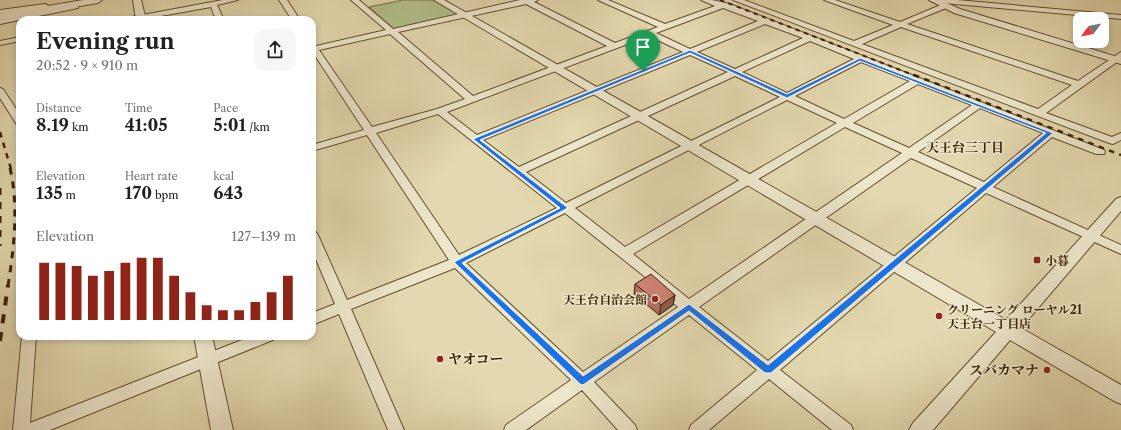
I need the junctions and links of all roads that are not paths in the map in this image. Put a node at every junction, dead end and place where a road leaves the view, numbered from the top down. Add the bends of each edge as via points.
1 (95, 0) edge
2 (136, 0) edge
3 (234, 0) edge
4 (283, 0) edge
5 (355, 0) edge
6 (438, 0) edge
7 (602, 0) edge
8 (706, 0) edge
9 (737, 0) edge
10 (828, 0) edge
11 (933, 0) edge
12 (528, 1) edge
13 (213, 4) junction
14 (722, 6) junction
15 (943, 6) junction
16 (0, 12) edge
17 (465, 15) junction
18 (32, 16) edge
19 (140, 16) edge
20 (155, 16) edge
21 (218, 16) edge
22 (293, 16) edge
23 (0, 17) edge
24 (1121, 17) edge
25 (16, 19) edge
26 (765, 21) junction
27 (0, 22) edge
28 (900, 24) junction
29 (665, 28) junction
30 (392, 31) junction
31 (649, 33) junction
32 (808, 39) junction
33 (16, 40) edge
34 (0, 43) edge
35 (855, 44) junction
36 (316, 46) edge
37 (614, 46) junction
38 (316, 51) edge
39 (690, 52) junction
40 (1119, 58) edge
41 (860, 59) junction
42 (556, 68) junction
43 (735, 72) junction
44 (916, 81) junction
45 (1080, 85) junction
46 (0, 91) edge
47 (595, 91) junction
48 (787, 96) junction
49 (471, 99) junction
50 (979, 105) junction
51 (440, 111) junction
52 (16, 114) edge
53 (1039, 114) junction
54 (639, 116) junction
55 (845, 123) junction
56 (370, 131) junction
57 (1050, 133) junction
58 (1121, 136) edge
59 (476, 139) junction
60 (691, 146) junction
61 (316, 147) edge
62 (1100, 152) dead end
63 (910, 153) junction
64 (517, 172) junction
65 (750, 180) junction
66 (986, 188) junction
67 (1121, 202) edge
68 (565, 208) junction
69 (817, 218) junction
70 (1092, 236) junction
71 (316, 244) edge
72 (1121, 250) edge
73 (625, 253) junction
74 (457, 262) junction
75 (895, 263) junction
76 (343, 307) junction
77 (689, 307) junction
78 (316, 317) edge
79 (1008, 329) junction
80 (29, 340) edge
81 (204, 340) edge
82 (258, 340) edge
83 (208, 360) junction
84 (768, 370) junction
85 (583, 381) junction
86 (1121, 395) edge
87 (21, 430) edge
88 (31, 430) edge
89 (222, 430) edge
90 (396, 430) edge
91 (512, 430) edge
92 (629, 430) edge
93 (696, 430) edge
94 (845, 430) edge
95 (920, 430) edge

1 - 16 street
1 - 18 street
1 - 23 street
2 - 19 street
3 - 13 street
4 - 22 street
5 - 30 street
6 - 17 street
7 - 29 street
8 - 14 street
9 - 35 street
10 - 28 street
11 - 15 street
11 - 24 street
12 - 17 street
12 - 37 street
13 - 20 street
13 - 21 street
14 - 26 street
14 - 29 street
15 - 28 street
15 - 40 street
17 - 30 street
17 - 42 street
25 - 27 street
26 - 32 street
26 - 39 street
28 - 35 street
28 - 45 street
29 - 31 street
30 - 36 street
30 - 49 street
31 - 37 street
31 - 39 street
32 - 41 street
32 - 43 street
33 - 34 street
35 - 53 street
37 - 42 street
38 - 56 street
39 - 43 street
39 - 47 street
40 - 45 street
41 - 44 street
41 - 48 street
42 - 47 street
42 - 49 street
43 - 48 street
43 - 54 street
44 - 50 street
44 - 55 street
45 - 53 street
46 - 52 street
47 - 54 street
47 - 59 street
48 - 55 street
48 - 60 street
49 - 51 street
50 - 57 street
50 - 63 street
51 - 56 street
51 - 59 street
53 - 58 street via 1113,141
54 - 60 street
54 - 64 street
55 - 63 street
55 - 65 street
56 - 61 street
56 - 74 street
57 - 62 street
57 - 66 street
59 - 64 street
60 - 65 street
60 - 68 street
63 - 66 street
63 - 69 street
64 - 68 street
65 - 69 street
65 - 73 street
66 - 70 street
66 - 75 street
67 - 70 street
68 - 73 street
68 - 74 street
69 - 75 street
69 - 77 street
70 - 72 street
70 - 79 street
71 - 76 street
73 - 77 street
74 - 76 street
74 - 85 street
75 - 79 street
75 - 84 street
76 - 78 street
76 - 90 street
77 - 84 street
77 - 85 street
79 - 86 street
79 - 95 street
80 - 87 street
81 - 83 street
82 - 83 street
83 - 88 street
83 - 89 street
84 - 93 street
84 - 94 street
85 - 91 street
85 - 92 street

